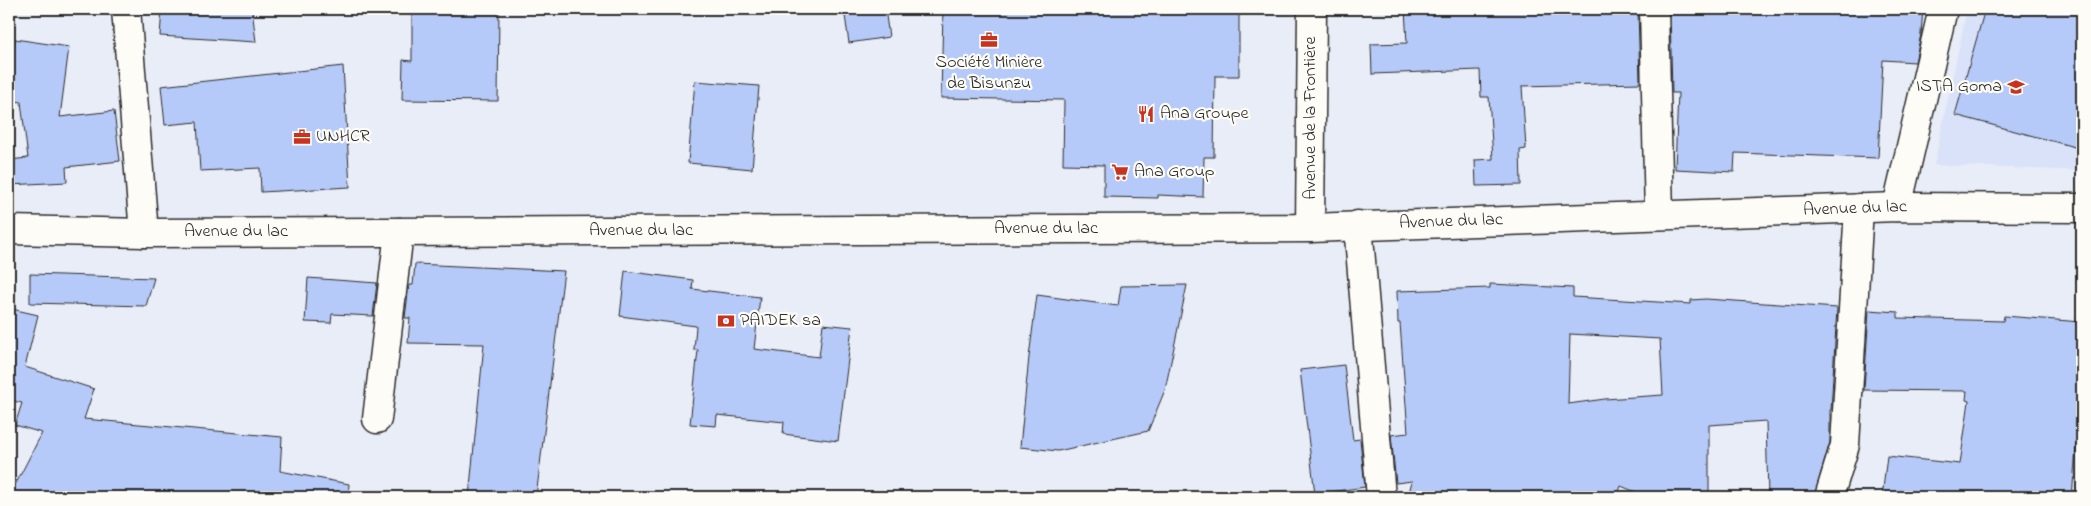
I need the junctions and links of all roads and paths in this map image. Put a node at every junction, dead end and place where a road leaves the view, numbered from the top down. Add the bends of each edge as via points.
1 (126, 9) edge
2 (1312, 9) edge
3 (1654, 9) edge
4 (1943, 9) edge
5 (1897, 207) junction
6 (1859, 208) junction
7 (2082, 208) edge
8 (1659, 215) junction
9 (1358, 226) junction
10 (1310, 228) junction
11 (9, 230) edge
12 (399, 232) junction
13 (144, 233) junction
14 (377, 419) dead end
15 (1381, 497) edge
16 (1829, 497) edge

1 - 13 main road
2 - 10 main road, Avenue de la Frontière
3 - 8 main road
4 - 5 main road
5 - 6 main road, Avenue du lac
5 - 7 main road, Avenue du lac
6 - 8 main road, Avenue du lac
6 - 16 main road via 1845,445
8 - 9 main road, Avenue du lac
9 - 10 main road, Avenue du lac
9 - 15 main road
10 - 12 main road, Avenue du lac
11 - 13 main road, Avenue du lac
12 - 13 main road, Avenue du lac
12 - 14 main road

